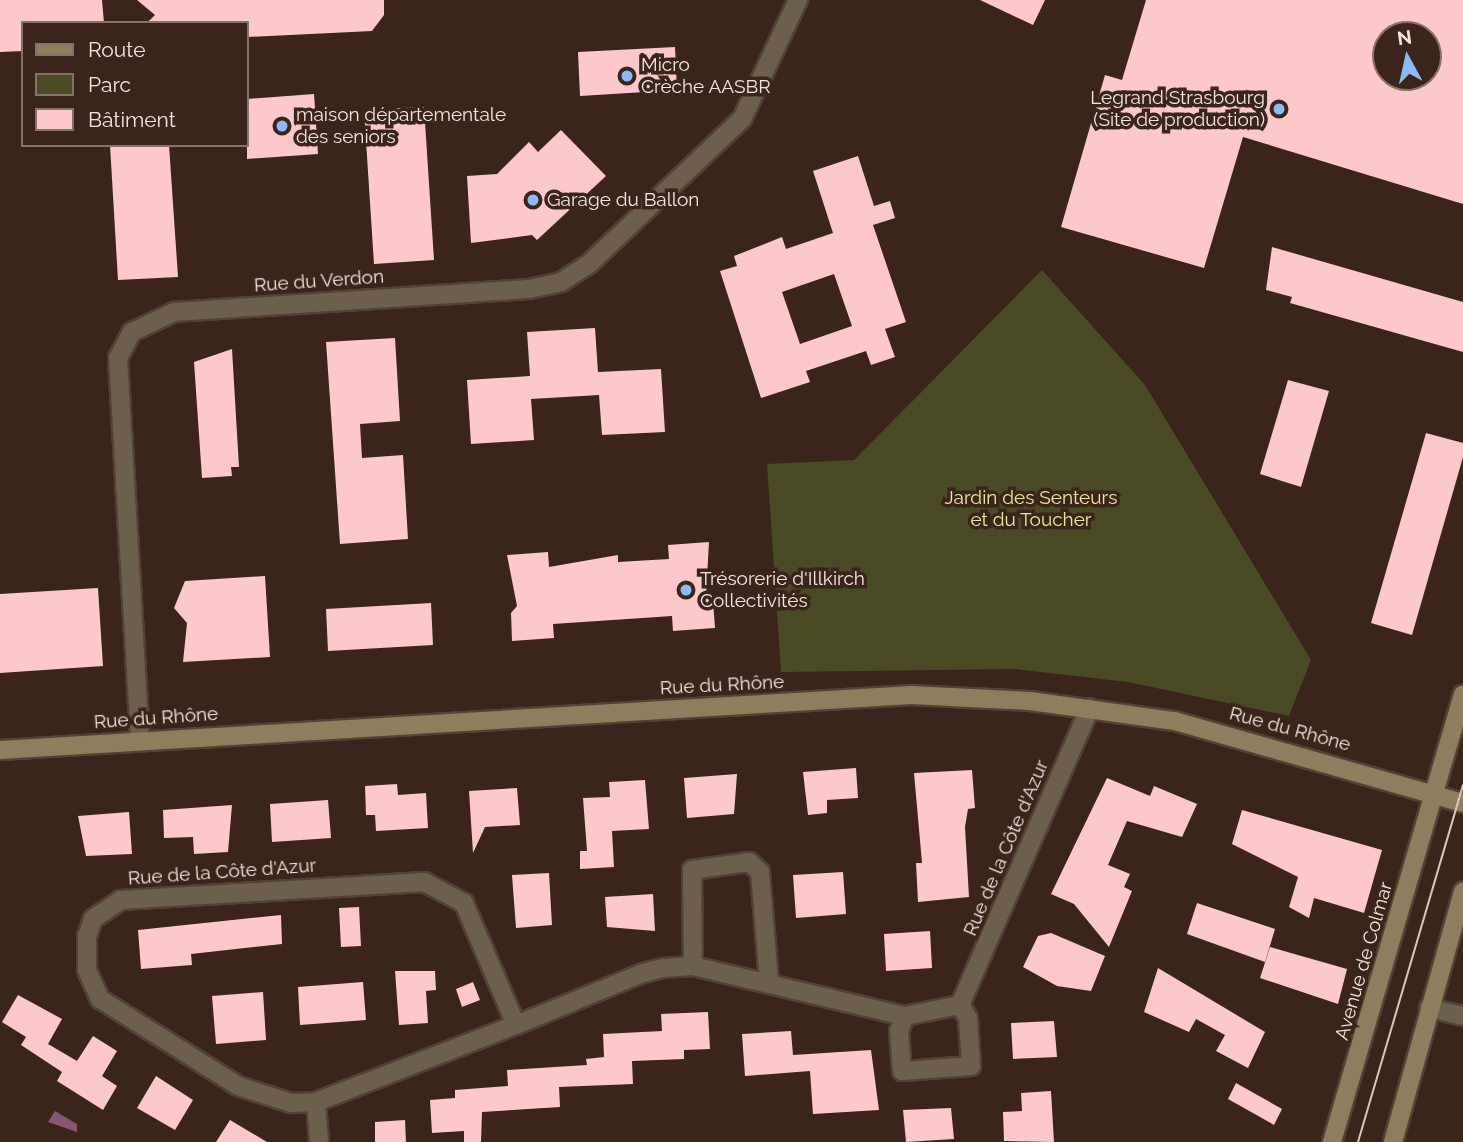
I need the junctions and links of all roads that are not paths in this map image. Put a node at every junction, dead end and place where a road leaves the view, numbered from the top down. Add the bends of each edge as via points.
1 (796, 5) edge
2 (1463, 695) edge
3 (1090, 708) junction
4 (140, 740) junction
5 (0, 750) edge
6 (1436, 792) junction
7 (1463, 803) edge
8 (1463, 892) edge
9 (693, 966) junction
10 (769, 982) junction
11 (960, 1005) junction
12 (1429, 1008) junction
13 (905, 1016) junction
14 (1463, 1016) edge
15 (516, 1026) junction
16 (316, 1102) junction
17 (319, 1142) edge
18 (1332, 1142) edge
19 (1393, 1142) edge

1 - 4 street, Rue du Verdon via 742,119 561,282 174,312 132,332 118,358
2 - 6 main road, Avenue de Colmar
3 - 4 main road, Rue du Rhône via 911,695
3 - 6 main road, Rue du Rhône via 1175,721
3 - 11 street, Rue de la Côte d'Azur
4 - 5 main road, Rue du Rhône
6 - 7 main road
6 - 18 main road, Avenue de Colmar
8 - 12 main road
9 - 10 street, Rue de la Côte d'Azur
9 - 10 street via 692,870 749,862 760,872
9 - 15 street, Rue de la Côte d'Azur via 643,973
10 - 13 street, Rue de la Côte d'Azur
11 - 13 street, Rue de la Côte d'Azur
11 - 13 street via 968,1018 971,1066 902,1071 899,1031
12 - 14 street
12 - 19 main road
15 - 16 street, Rue de la Côte d'Azur
15 - 16 street, Rue de la Côte d'Azur via 464,903 424,882 121,900 93,919 87,970 100,999 238,1086 292,1103
16 - 17 street

